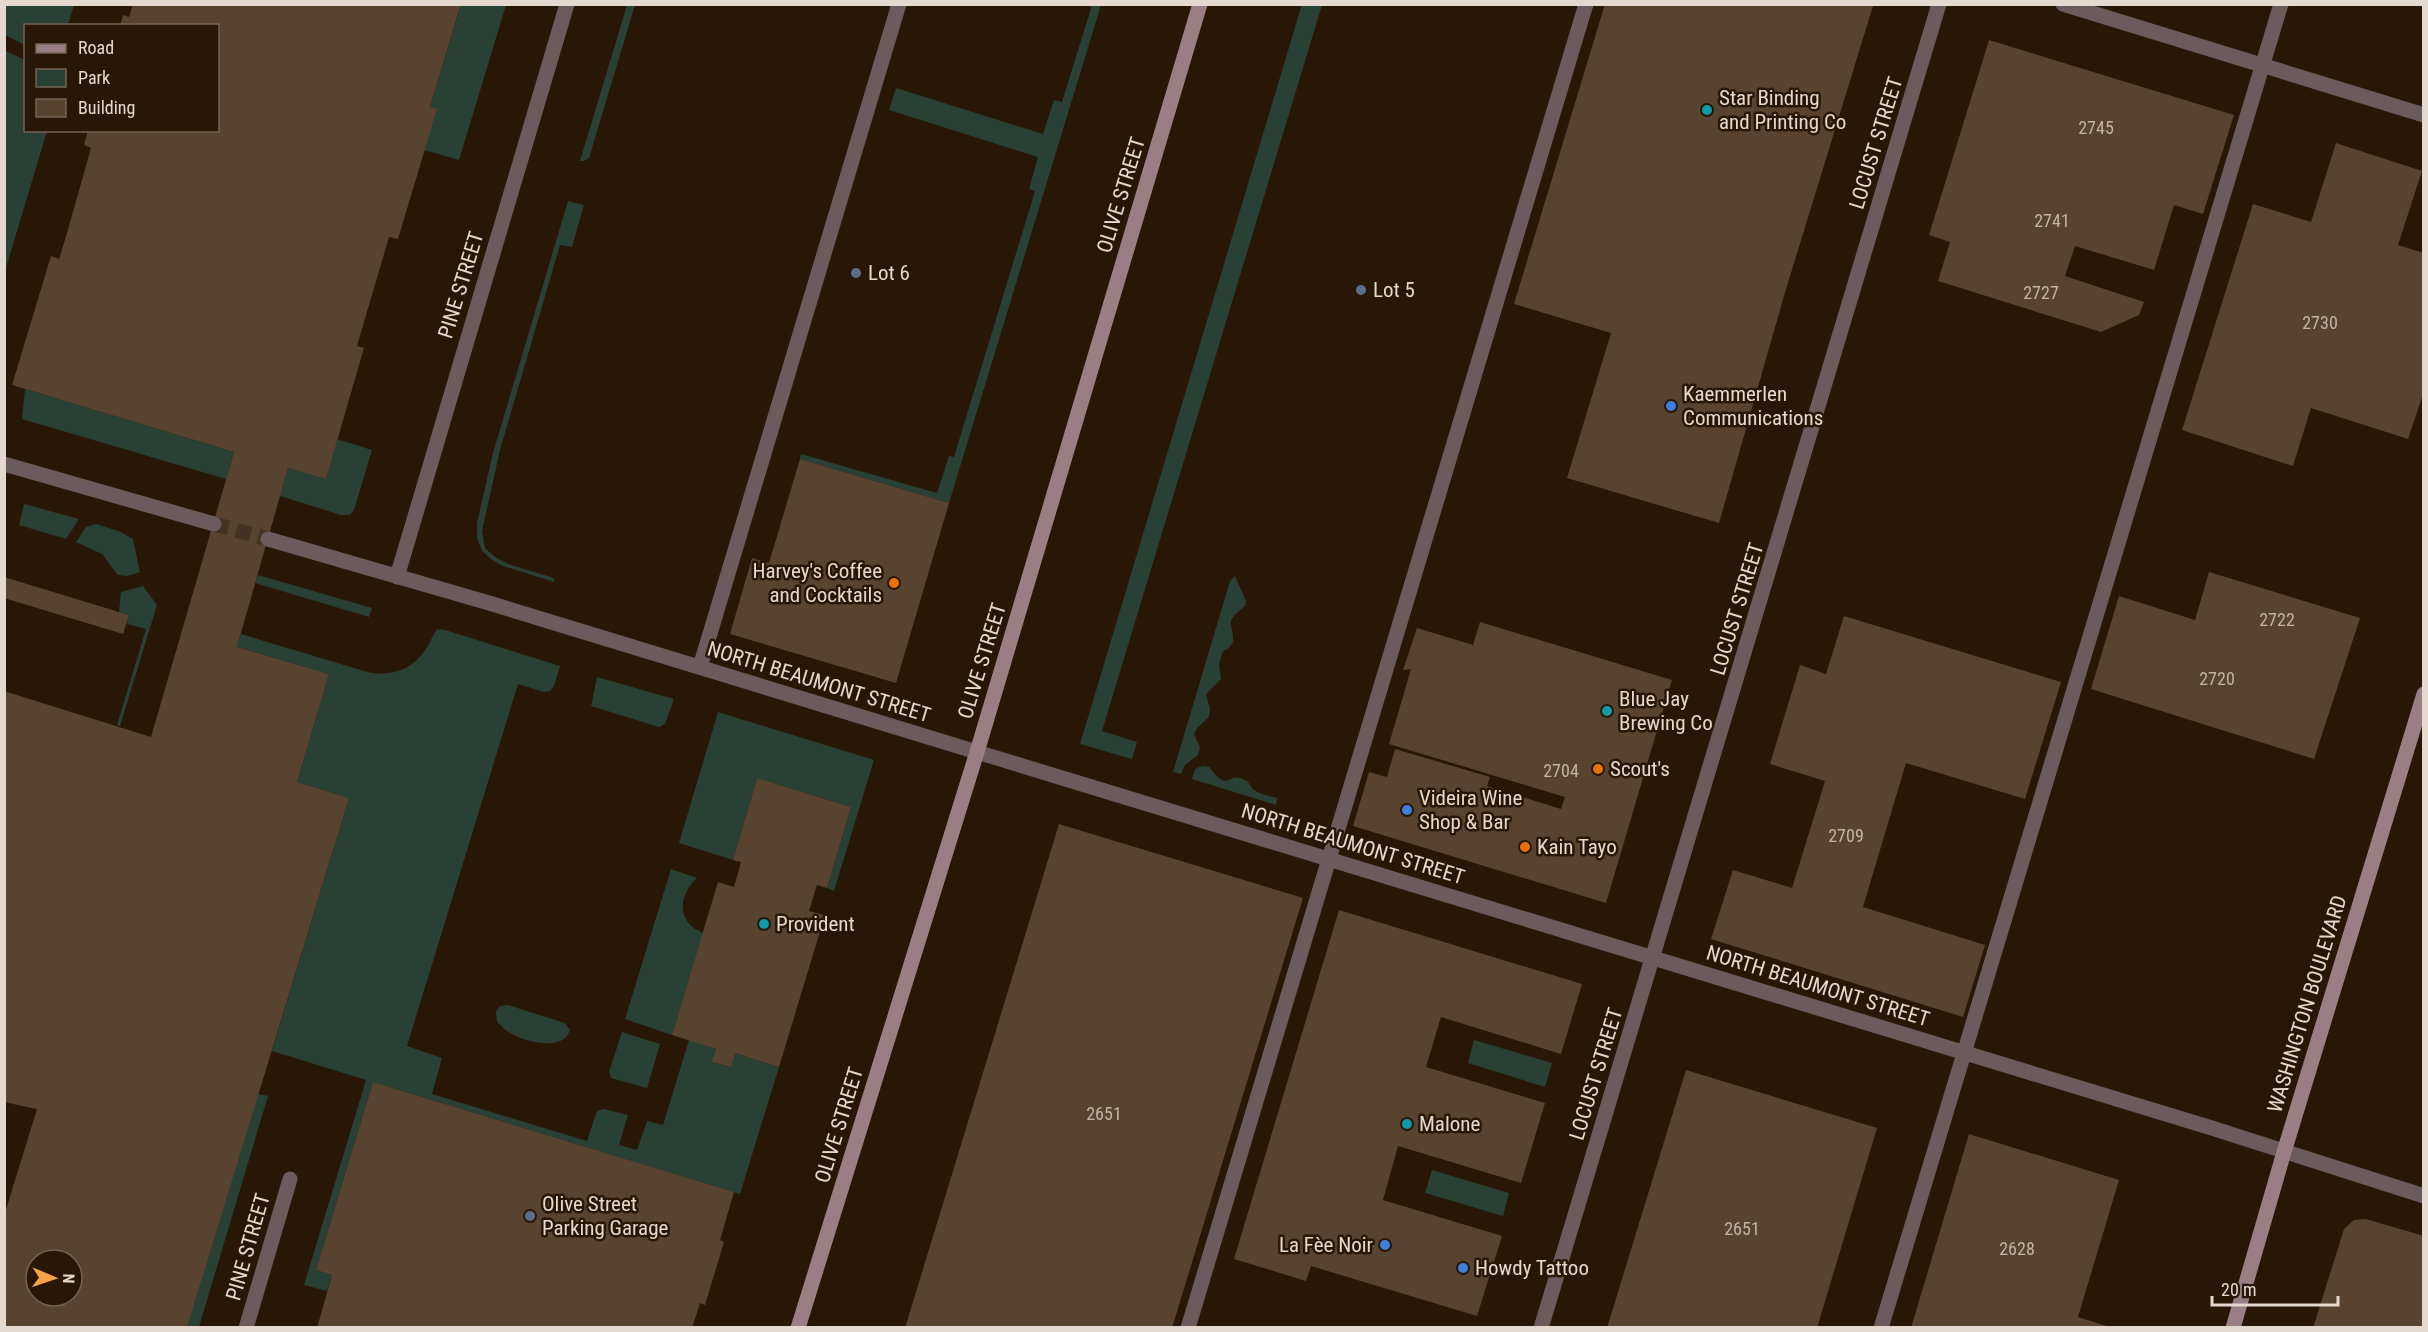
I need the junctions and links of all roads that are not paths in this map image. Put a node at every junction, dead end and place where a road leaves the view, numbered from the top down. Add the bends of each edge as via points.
1 (567, 4) edge
2 (898, 4) edge
3 (1200, 4) edge
4 (1586, 4) edge
5 (1939, 4) edge
6 (2063, 4) edge
7 (2281, 4) edge
8 (2263, 67) junction
9 (2424, 115) edge
10 (4, 464) edge
11 (214, 524) tunnel mouth
12 (268, 539) tunnel mouth
13 (397, 577) junction
14 (700, 667) junction
15 (2424, 694) edge
16 (977, 752) junction
17 (1328, 859) junction
18 (1653, 958) junction
19 (1964, 1053) junction
20 (2284, 1152) junction
21 (290, 1179) dead end
22 (2424, 1196) edge
23 (246, 1328) edge
24 (798, 1328) edge
25 (1188, 1328) edge
26 (1541, 1328) edge
27 (1881, 1328) edge
28 (2233, 1328) edge

1 - 13 street, PINE STREET
2 - 14 street
3 - 16 main road, OLIVE STREET
4 - 17 street
5 - 18 street, LOCUST STREET
6 - 8 street
7 - 8 street
8 - 9 street
8 - 19 street
10 - 11 street
12 - 13 street, NORTH BEAUMONT STREET
13 - 14 street, NORTH BEAUMONT STREET
14 - 16 street, NORTH BEAUMONT STREET
15 - 20 main road, WASHINGTON BOULEVARD
16 - 17 street, NORTH BEAUMONT STREET
16 - 24 main road, OLIVE STREET
17 - 18 street, NORTH BEAUMONT STREET
17 - 25 street
18 - 19 street, NORTH BEAUMONT STREET
18 - 26 street, LOCUST STREET
19 - 20 street, NORTH BEAUMONT STREET
19 - 27 street
20 - 22 street, NORTH BEAUMONT STREET
20 - 28 main road, WASHINGTON BOULEVARD
21 - 23 street, PINE STREET

